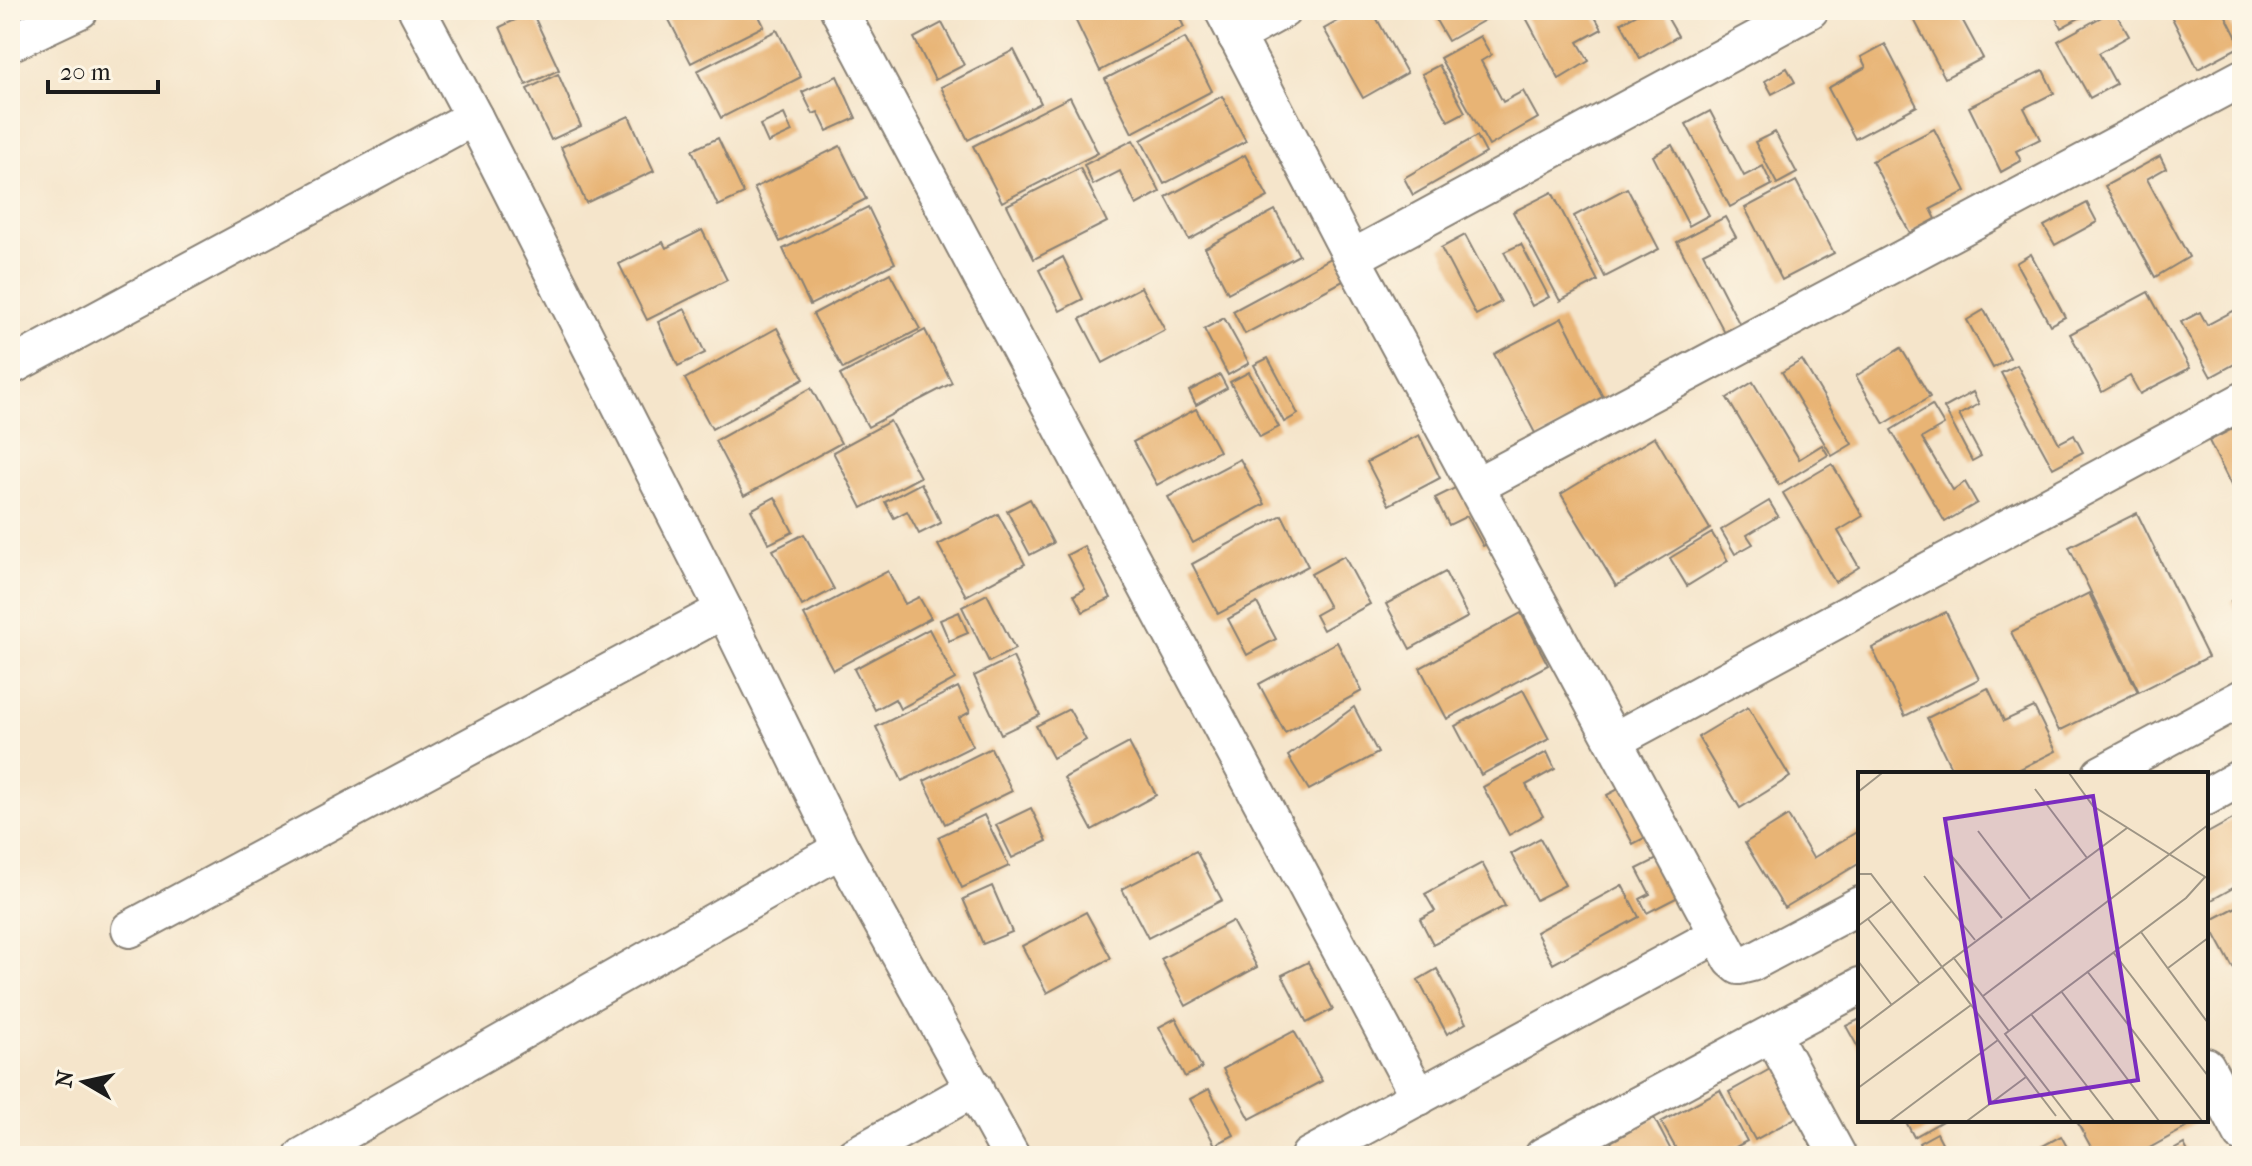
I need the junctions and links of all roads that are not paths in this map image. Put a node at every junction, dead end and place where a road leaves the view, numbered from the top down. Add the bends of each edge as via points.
1 (80, 10) edge
2 (417, 10) edge
3 (839, 10) edge
4 (1283, 10) edge
5 (1810, 10) edge
6 (1230, 23) edge
7 (10, 43) edge
8 (2242, 78) edge
9 (474, 117) junction
10 (1352, 258) junction
11 (10, 367) edge
12 (2242, 401) edge
13 (1476, 486) junction
14 (724, 610) junction
15 (2242, 698) edge
16 (1615, 740) junction
17 (2105, 772) edge
18 (2242, 777) edge
19 (2208, 796) edge
20 (841, 849) junction
21 (1858, 906) edge
22 (130, 929) dead end
23 (1717, 935) junction
24 (1858, 987) edge
25 (1772, 1034) junction
26 (2208, 1070) edge
27 (975, 1088) junction
28 (1419, 1097) junction
29 (2242, 1134) edge
30 (303, 1156) edge
31 (854, 1156) edge
32 (1011, 1156) edge
33 (1309, 1156) edge
34 (1543, 1156) edge
35 (1838, 1156) edge

1 - 7 street
2 - 9 street
3 - 28 street
4 - 6 street
5 - 10 street
6 - 10 street
8 - 13 street
9 - 11 street
9 - 14 street
10 - 13 street
12 - 16 street
13 - 16 street
14 - 20 street
14 - 22 street
15 - 17 street
16 - 23 street
18 - 19 street
20 - 27 street
20 - 30 street
21 - 23 street via 1739,966
23 - 28 street
24 - 25 street
25 - 34 street
25 - 35 street
26 - 29 street
27 - 31 street
27 - 32 street
28 - 33 street

